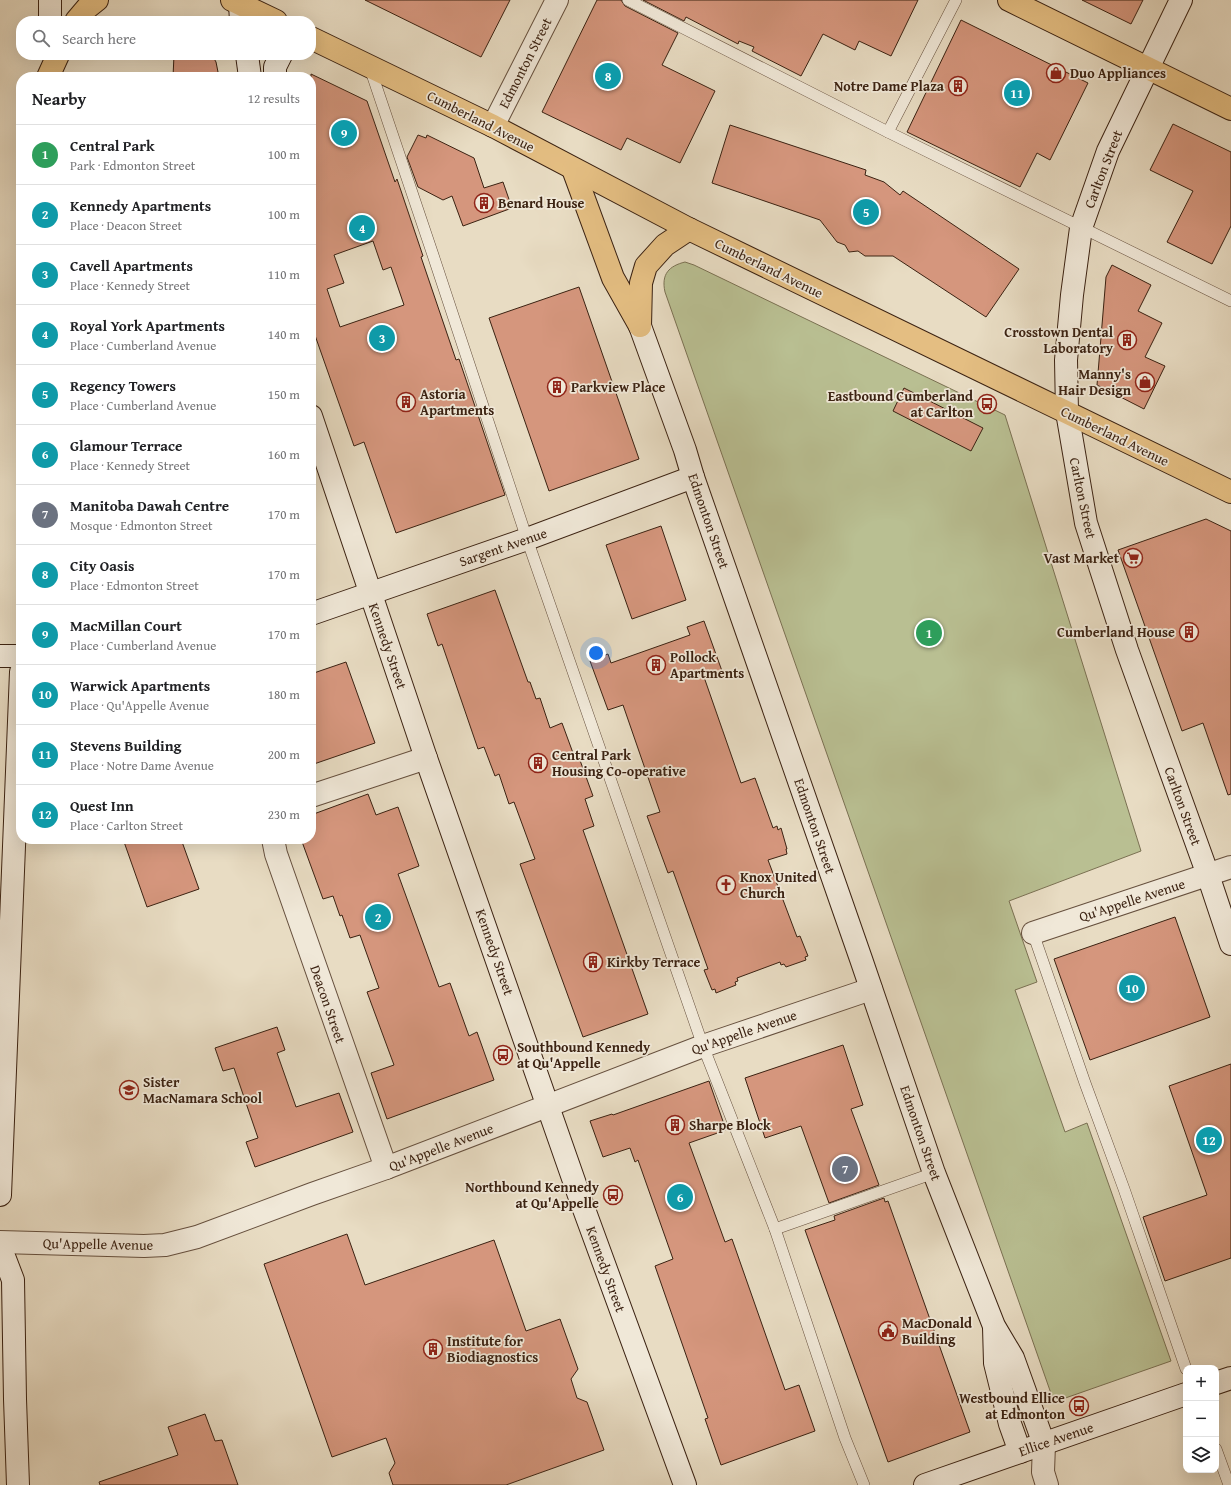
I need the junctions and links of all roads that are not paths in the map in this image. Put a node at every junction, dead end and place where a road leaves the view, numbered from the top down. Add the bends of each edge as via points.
1 (50, 0) edge
2 (97, 0) edge
3 (557, 0) edge
4 (628, 0) edge
5 (956, 0) edge
6 (1009, 0) edge
7 (1180, 0) edge
8 (238, 8) edge
9 (50, 16) edge
10 (80, 16) edge
11 (261, 16) edge
12 (316, 40) edge
13 (48, 60) edge
14 (56, 60) edge
15 (248, 60) edge
16 (278, 60) edge
17 (369, 65) junction
18 (1147, 69) junction
19 (48, 72) edge
20 (50, 72) edge
21 (249, 72) edge
22 (275, 72) edge
23 (1231, 109) edge
24 (493, 126) junction
25 (888, 132) junction
26 (573, 169) junction
27 (1081, 228) junction
28 (689, 229) junction
29 (1231, 301) edge
30 (640, 326) junction
31 (1067, 412) junction
32 (316, 431) edge
33 (693, 477) junction
34 (1231, 492) edge
35 (527, 539) junction
36 (371, 593) junction
37 (316, 612) edge
38 (0, 656) edge
39 (16, 656) edge
40 (426, 758) junction
41 (316, 794) edge
42 (16, 797) edge
43 (274, 844) edge
44 (1231, 867) edge
45 (1208, 875) junction
46 (1033, 933) joint
47 (1231, 944) edge
48 (871, 988) junction
49 (703, 1046) junction
50 (549, 1106) junction
51 (386, 1168) junction
52 (934, 1173) junction
53 (0, 1195) edge
54 (775, 1229) junction
55 (0, 1242) edge
56 (0, 1246) edge
57 (994, 1326) junction
58 (1185, 1365) edge
59 (1231, 1378) edge
60 (1219, 1382) edge
61 (1183, 1395) edge
62 (1044, 1444) junction
63 (1020, 1452) junction
64 (1219, 1457) edge
65 (18, 1485) edge
66 (685, 1485) edge
67 (864, 1485) edge
68 (925, 1485) edge
69 (1047, 1485) edge
70 (1229, 1485) edge

1 - 9 street
2 - 10 main road
3 - 24 street, Edmonton Street
4 - 25 lane
5 - 25 lane
6 - 18 main road
7 - 18 street, Carlton Street
8 - 11 main road
12 - 17 main road, Cumberland Avenue
13 - 19 street
14 - 20 main road
15 - 21 street
16 - 22 street
17 - 24 main road, Cumberland Avenue
17 - 35 lane
18 - 23 main road
18 - 27 street, Carlton Street via 1108,151
24 - 26 main road, Cumberland Avenue
25 - 27 lane
26 - 28 main road, Cumberland Avenue
26 - 30 main road via 613,278
27 - 29 lane
27 - 31 street, Carlton Street via 1066,360
28 - 30 main road via 665,245 646,266 641,283
28 - 31 main road, Cumberland Avenue
30 - 33 street, Edmonton Street
31 - 34 main road, Cumberland Avenue
31 - 45 street, Carlton Street via 1086,523 1127,650
32 - 36 street, Kennedy Street
33 - 35 street, Sargent Avenue
33 - 48 street, Edmonton Street
35 - 36 street, Sargent Avenue
35 - 49 lane
36 - 37 street, Sargent Avenue
36 - 40 street, Kennedy Street
38 - 39 street
40 - 41 street
40 - 50 street, Kennedy Street
42 - 53 street
43 - 51 street, Deacon Street
44 - 45 street, Qu'Appelle Avenue
45 - 46 street, Qu'Appelle Avenue
45 - 47 street, Carlton Street
46 - 58 lane
48 - 49 street, Qu'Appelle Avenue
48 - 52 street, Edmonton Street
49 - 50 street, Qu'Appelle Avenue
49 - 54 lane
50 - 51 street, Qu'Appelle Avenue
50 - 66 street, Kennedy Street
51 - 55 street, Qu'Appelle Avenue via 197,1237 165,1244 144,1246
52 - 54 lane
52 - 57 street, Edmonton Street
54 - 67 lane via 845,1438
56 - 65 street via 13,1280
57 - 62 street, Edmonton Street via 1013,1358
57 - 63 street, Edmonton Street via 995,1363 1010,1424
59 - 60 street
61 - 62 street, Ellice Avenue
62 - 63 street, Ellice Avenue
62 - 69 street via 1043,1472
63 - 68 street, Ellice Avenue
64 - 70 lane

